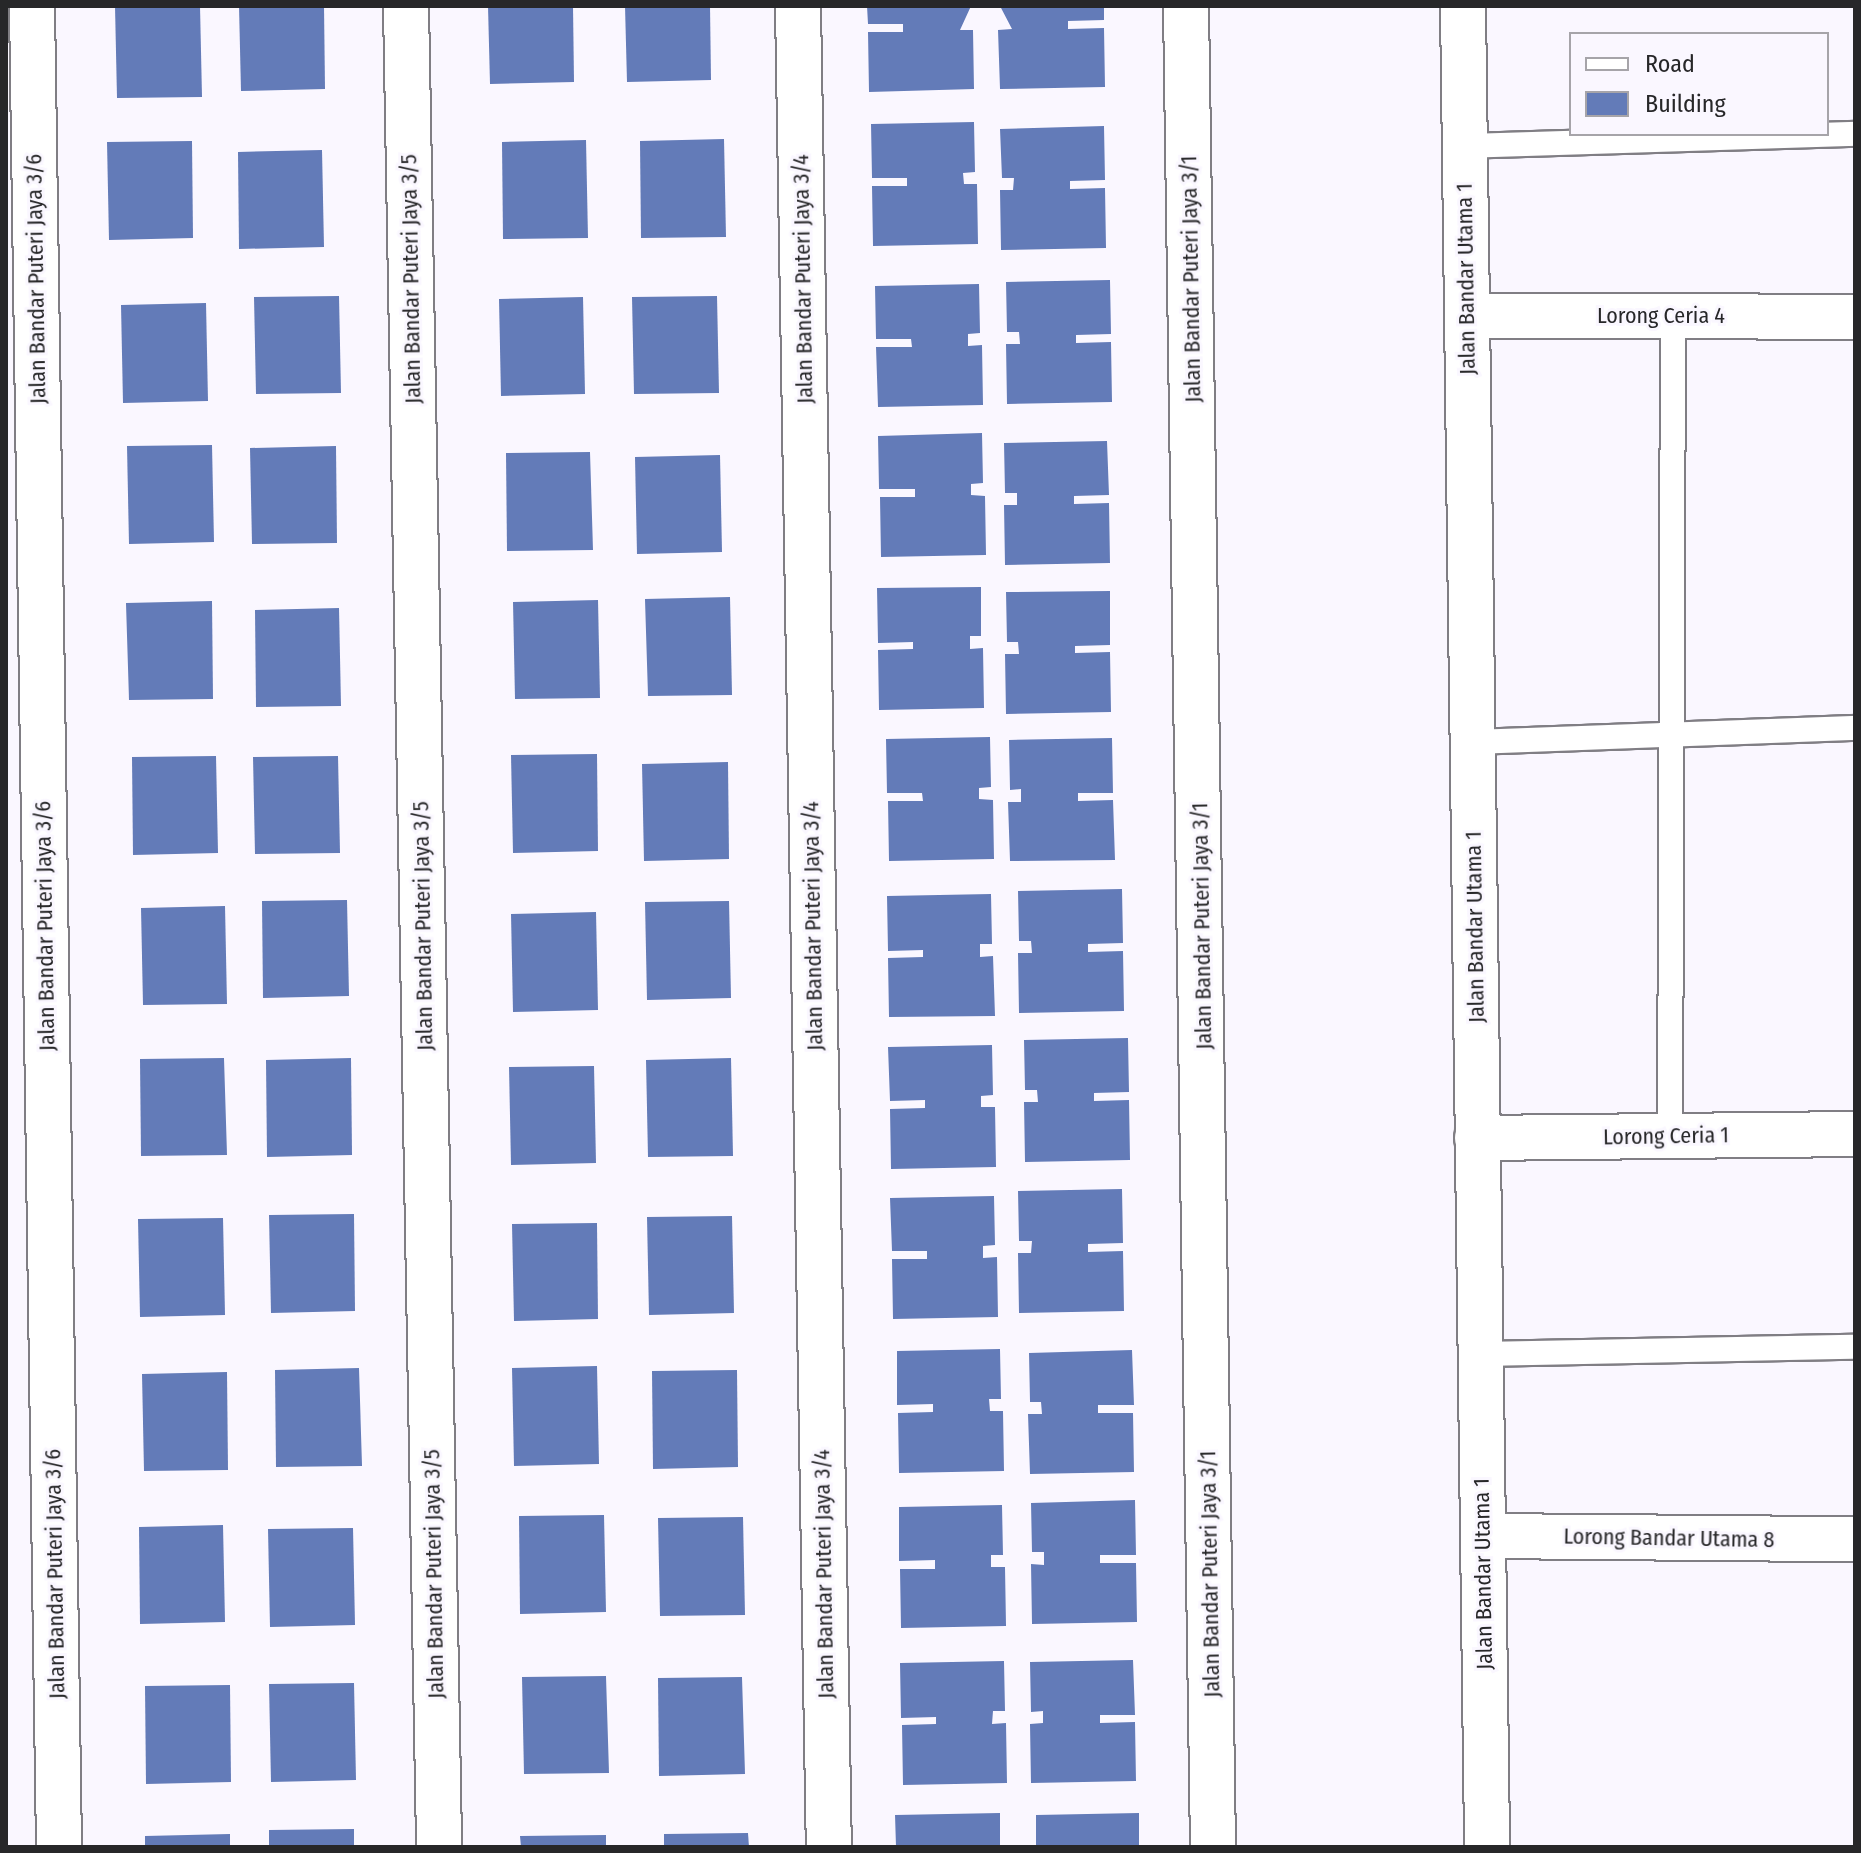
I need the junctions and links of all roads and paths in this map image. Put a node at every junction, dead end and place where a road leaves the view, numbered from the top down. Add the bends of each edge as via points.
1 (32, 6) edge
2 (406, 6) edge
3 (798, 6) edge
4 (1186, 6) edge
5 (1463, 6) edge
6 (1855, 134) edge
7 (1829, 135) edge
8 (1790, 136) edge
9 (1465, 146) junction
10 (1467, 316) junction
11 (1673, 316) junction
12 (1855, 317) edge
13 (1855, 728) edge
14 (1672, 735) junction
15 (1472, 742) junction
16 (1855, 1134) edge
17 (1670, 1136) junction
18 (1477, 1138) junction
19 (1855, 1347) edge
20 (1480, 1354) junction
21 (1483, 1536) junction
22 (1855, 1539) edge
23 (59, 1847) edge
24 (439, 1847) edge
25 (829, 1847) edge
26 (1213, 1847) edge
27 (1487, 1847) edge

1 - 23 street, Jalan Bandar Puteri Jaya 3/6
2 - 24 street, Jalan Bandar Puteri Jaya 3/5
3 - 25 street, Jalan Bandar Puteri Jaya 3/4
4 - 26 street, Jalan Bandar Puteri Jaya 3/1
5 - 9 street, Jalan Bandar Utama 1
6 - 7 lane
8 - 9 lane
9 - 10 street, Jalan Bandar Utama 1
10 - 11 street, Lorong Ceria 4
10 - 15 street, Jalan Bandar Utama 1
11 - 12 street, Lorong Ceria 4
11 - 14 lane
13 - 14 lane
14 - 15 lane
14 - 17 lane
15 - 18 street, Jalan Bandar Utama 1
16 - 17 street, Lorong Ceria 1
17 - 18 street, Lorong Ceria 1
18 - 20 street, Jalan Bandar Utama 1
19 - 20 lane
20 - 21 street, Jalan Bandar Utama 1
21 - 22 street, Lorong Bandar Utama 8
21 - 27 street, Jalan Bandar Utama 1

